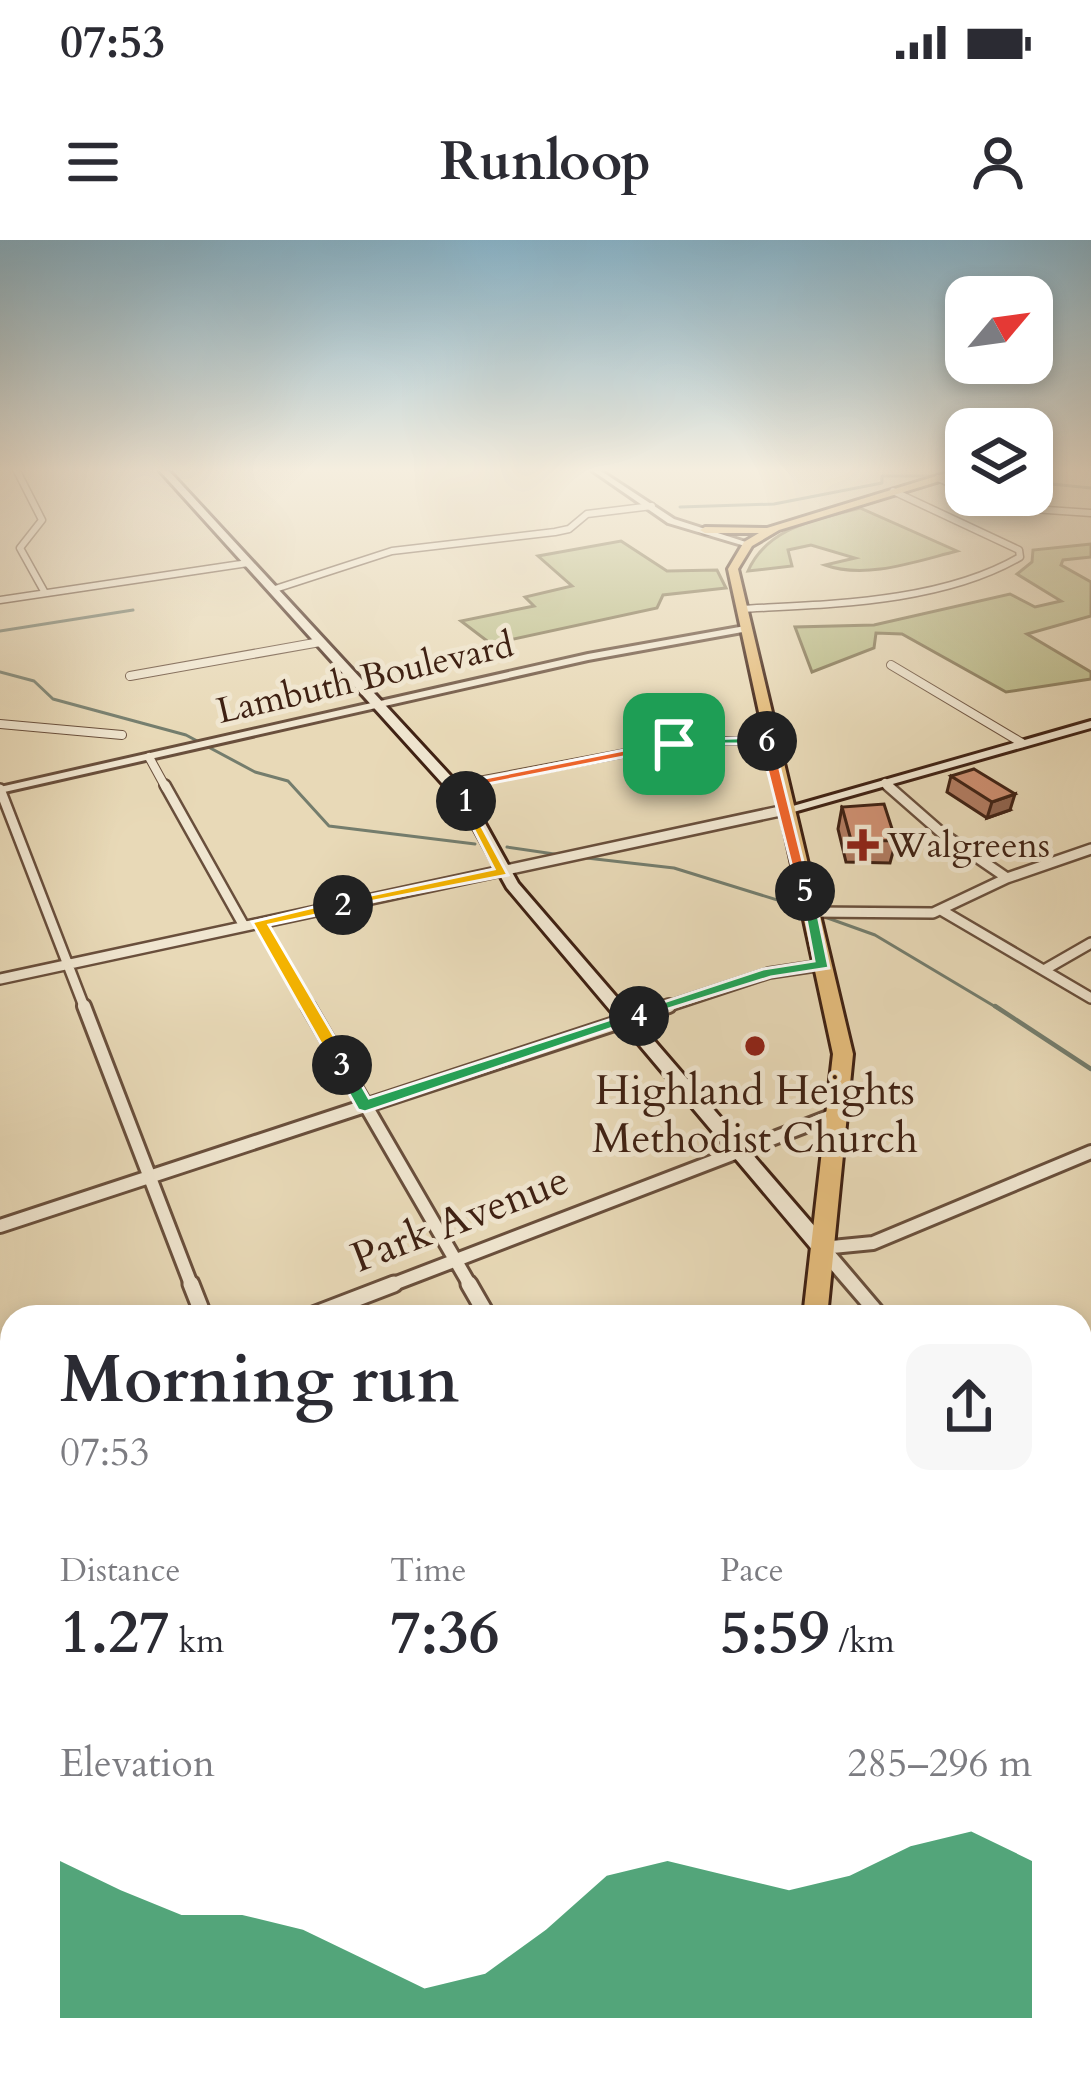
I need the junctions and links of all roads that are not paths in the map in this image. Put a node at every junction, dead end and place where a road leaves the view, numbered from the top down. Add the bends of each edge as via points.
1 (25, 557) edge
2 (242, 557) edge
3 (375, 557) edge
4 (741, 557) edge
5 (1019, 557) edge
6 (248, 563) junction
7 (272, 590) junction
8 (45, 593) junction
9 (0, 600) edge
10 (741, 609) junction
11 (745, 628) junction
12 (320, 642) junction
13 (891, 665) dead end
14 (130, 676) dead end
15 (379, 706) junction
16 (0, 724) edge
17 (1091, 724) edge
18 (122, 735) dead end
19 (769, 741) junction
20 (1022, 743) junction
21 (149, 757) junction
22 (885, 782) junction
23 (452, 786) junction
24 (0, 790) edge
25 (785, 810) junction
26 (1091, 849) edge
27 (503, 872) junction
28 (1007, 878) junction
29 (810, 909) junction
30 (941, 910) junction
31 (260, 922) junction
32 (244, 926) junction
33 (1091, 943) edge
34 (69, 964) junction
35 (823, 965) junction
36 (1045, 970) junction
37 (0, 979) edge
38 (1091, 998) edge
39 (627, 1020) junction
40 (365, 1106) junction
41 (840, 1113) junction
42 (738, 1151) junction
43 (1091, 1151) edge
44 (149, 1176) junction
45 (0, 1226) edge
46 (822, 1248) junction
47 (454, 1259) junction
48 (199, 1305) edge
49 (338, 1305) edge
50 (481, 1305) edge
51 (816, 1305) edge
52 (872, 1305) edge

1 - 8 street
2 - 6 main road
3 - 7 street
4 - 10 main road via 733,569
5 - 10 street via 848,603
6 - 7 main road
6 - 8 street
7 - 12 main road
8 - 9 street
10 - 11 main road
11 - 15 street, Lambuth Boulevard
11 - 19 main road
12 - 14 street
12 - 15 main road
13 - 20 street
15 - 21 street, Lambuth Boulevard
15 - 23 main road
16 - 18 street
17 - 20 main road
19 - 23 street via 689,741
19 - 25 main road
20 - 22 main road
21 - 24 street, Lambuth Boulevard
21 - 32 street
22 - 25 main road
22 - 28 street
23 - 27 main road
24 - 34 street
25 - 27 street
25 - 29 main road
26 - 28 street
27 - 31 street
27 - 39 main road
28 - 30 street
29 - 30 street
29 - 35 main road
30 - 36 street
31 - 32 street
31 - 40 street
32 - 34 street
33 - 36 street
34 - 37 street
34 - 44 street
35 - 39 street via 769,973
35 - 41 main road via 843,1054
36 - 38 street
39 - 40 street
39 - 42 main road
40 - 44 street
40 - 47 street
41 - 42 street, Park Avenue
41 - 46 main road
42 - 46 main road
42 - 47 street, Park Avenue
43 - 46 street via 873,1243
44 - 45 street
44 - 48 street
46 - 51 main road
46 - 52 street
47 - 49 street, Park Avenue
47 - 50 street

